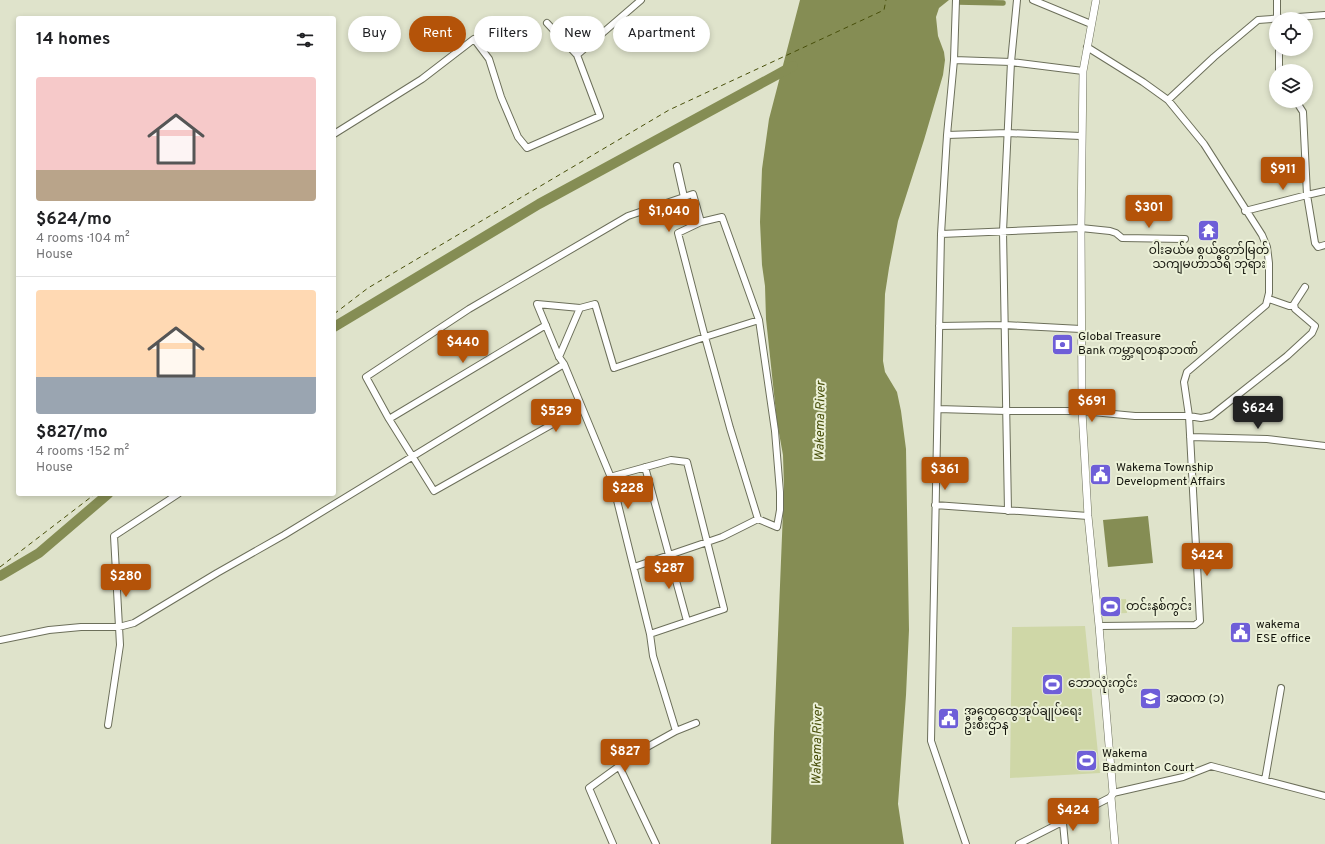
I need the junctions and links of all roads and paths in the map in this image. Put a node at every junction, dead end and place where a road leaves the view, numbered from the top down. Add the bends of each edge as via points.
1 (641, 0) edge
2 (956, 0) edge
3 (1017, 0) edge
4 (1033, 0) edge
5 (1096, 0) edge
6 (1277, 0) edge
7 (1046, 2) edge
8 (1277, 12) edge
9 (1325, 15) edge
10 (1313, 16) edge
11 (1269, 19) edge
12 (547, 23) dead end
13 (1091, 24) junction
14 (1087, 47) junction
15 (577, 55) junction
16 (954, 60) junction
17 (1011, 62) junction
18 (1083, 70) junction
19 (1168, 100) junction
20 (1300, 108) edge
21 (336, 133) edge
22 (1007, 133) junction
23 (947, 135) junction
24 (1081, 136) junction
25 (677, 166) dead end
26 (1325, 191) edge
27 (1307, 194) junction
28 (684, 197) junction
29 (1245, 211) junction
30 (701, 222) junction
31 (1081, 228) junction
32 (1003, 231) junction
33 (941, 234) junction
34 (1185, 239) dead end
35 (1325, 245) edge
36 (1305, 286) dead end
37 (1269, 299) junction
38 (1294, 306) junction
39 (580, 308) junction
40 (759, 320) junction
41 (546, 325) junction
42 (1004, 325) junction
43 (939, 326) junction
44 (1081, 330) junction
45 (705, 337) junction
46 (559, 357) junction
47 (564, 364) junction
48 (581, 408) junction
49 (938, 409) junction
50 (1006, 411) junction
51 (1082, 411) junction
52 (1189, 416) junction
53 (389, 419) junction
54 (1190, 437) junction
55 (1325, 446) edge
56 (413, 456) junction
57 (645, 467) junction
58 (610, 477) junction
59 (175, 496) edge
60 (935, 505) junction
61 (1008, 511) junction
62 (1088, 516) junction
63 (758, 519) junction
64 (708, 542) junction
65 (670, 555) junction
66 (634, 566) junction
67 (687, 621) junction
68 (1099, 626) junction
69 (119, 627) junction
70 (650, 634) junction
71 (0, 640) edge
72 (1281, 688) dead end
73 (696, 722) dead end
74 (108, 725) dead end
75 (676, 731) junction
76 (619, 766) junction
77 (1265, 780) junction
78 (1112, 795) junction
79 (1325, 796) edge
80 (1063, 823) junction
81 (613, 844) edge
82 (656, 844) edge
83 (966, 844) edge
84 (1019, 844) edge
85 (1065, 844) edge
86 (1115, 844) edge

1 - 15 street
2 - 16 street
3 - 17 street
4 - 7 street
5 - 13 street
6 - 8 street
7 - 13 street
9 - 10 street
11 - 19 street via 1258,20
12 - 15 street
13 - 14 street
14 - 18 street
14 - 19 street
15 - 21 street via 600,116 527,148 518,137 489,59 474,39 422,80
16 - 17 street
16 - 23 street
17 - 18 street
17 - 22 street
18 - 24 street
19 - 29 street via 1204,144
20 - 27 street via 1303,112
22 - 23 street
22 - 24 street
22 - 32 street
23 - 33 street
24 - 31 street
25 - 28 street
26 - 27 street
27 - 29 street
27 - 35 street via 1315,243 1318,246
28 - 30 street via 693,194
28 - 53 street via 628,216 469,309 366,377
29 - 37 street via 1268,247
30 - 40 street via 722,217
30 - 45 street via 678,233
31 - 32 street
31 - 34 street via 1110,231 1122,238
31 - 44 street
32 - 33 street
32 - 42 street
33 - 43 street
36 - 38 street
37 - 38 street
37 - 52 street via 1266,305 1187,372 1184,382
38 - 52 street via 1315,326 1312,333 1211,416
39 - 41 street via 537,304
39 - 45 street via 595,304 614,368
39 - 46 street
40 - 45 street
40 - 63 street via 775,431 780,510 777,528
41 - 46 street
41 - 53 street
42 - 43 street
42 - 44 street
42 - 50 street
43 - 49 street
44 - 51 street
45 - 63 street
46 - 47 street
47 - 48 street
47 - 56 street
48 - 56 street via 434,491
48 - 58 street
49 - 50 street
49 - 60 street
50 - 51 street
50 - 61 street
51 - 52 street via 1135,416
51 - 62 street
52 - 54 street
53 - 56 street
54 - 55 street via 1267,439
54 - 68 street via 1200,621 1195,626
56 - 69 street via 284,535 134,622
57 - 58 street
57 - 64 street via 671,460 687,462
57 - 65 street
58 - 66 street
59 - 69 street via 114,536
60 - 61 street
60 - 83 street via 931,741
61 - 62 street
62 - 68 street
63 - 64 street
64 - 65 street
64 - 67 street via 724,608
65 - 66 street
65 - 67 street
66 - 70 street
67 - 70 street
68 - 78 street
69 - 71 street via 49,630
69 - 74 street via 120,645
70 - 75 street via 653,656
72 - 77 street
73 - 75 street
75 - 76 street
76 - 81 street via 589,788
76 - 82 street
77 - 78 street via 1211,766 1183,777
77 - 79 street
78 - 80 street
78 - 86 street
80 - 84 street
80 - 85 street

